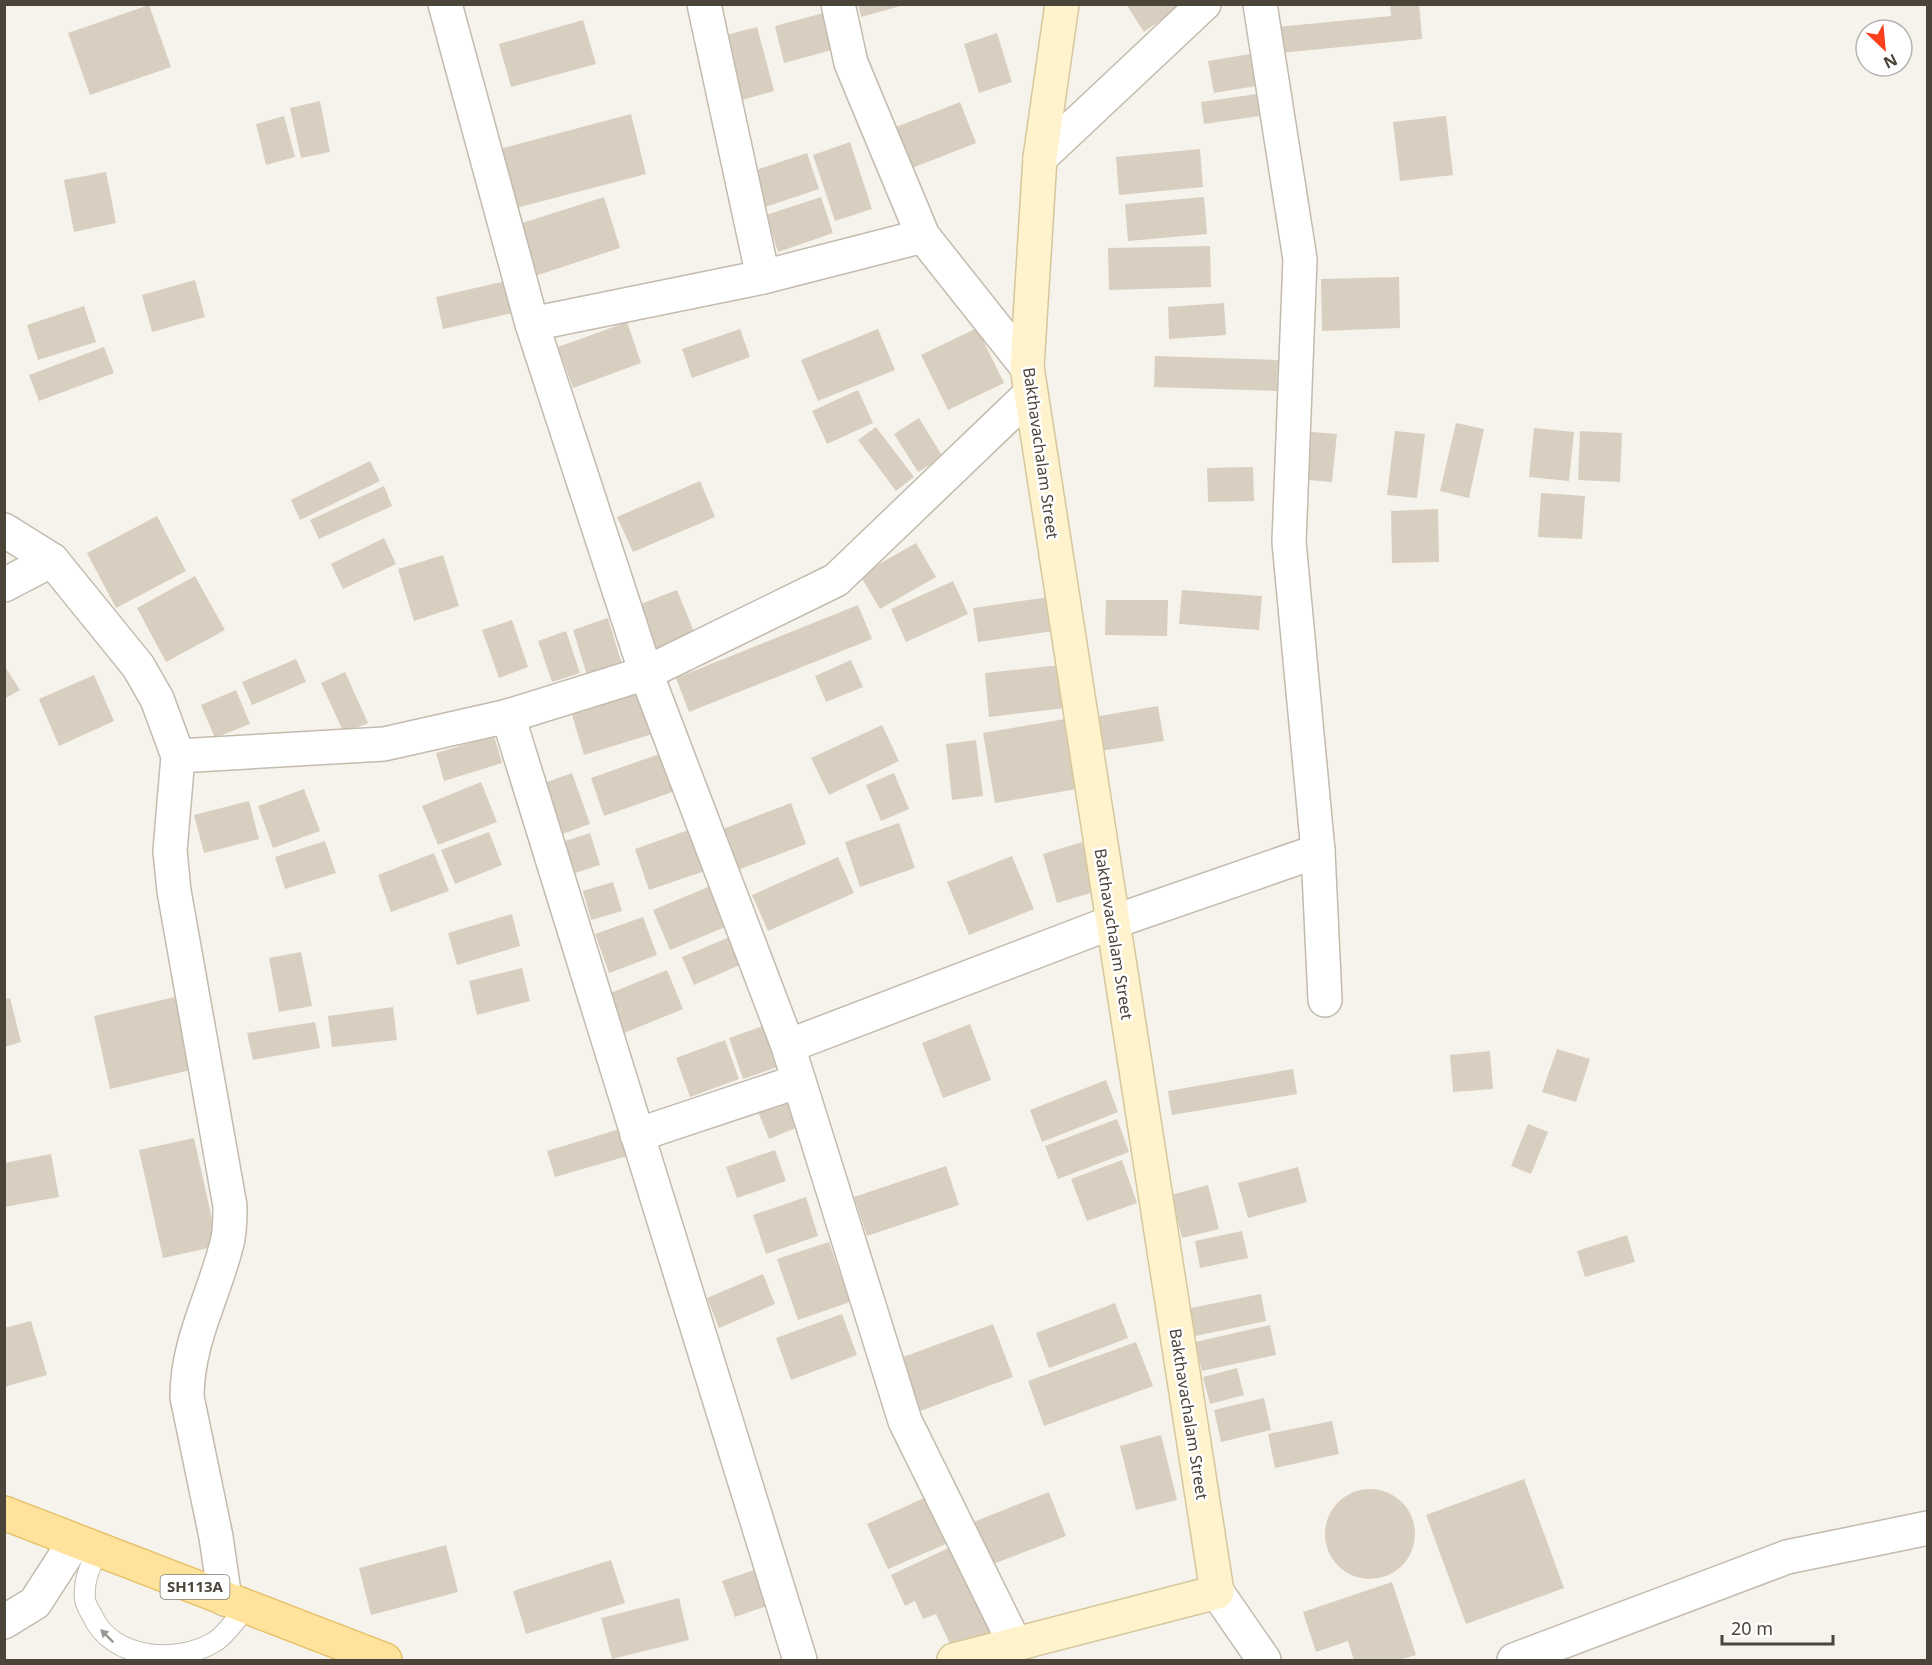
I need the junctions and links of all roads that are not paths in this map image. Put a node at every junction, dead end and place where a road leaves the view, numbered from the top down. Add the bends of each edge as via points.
1 (445, 4) edge
2 (704, 4) edge
3 (838, 4) edge
4 (1062, 4) edge
5 (1204, 4) edge
6 (1260, 4) edge
7 (1040, 158) junction
8 (923, 236) junction
9 (763, 277) junction
10 (532, 324) junction
11 (1029, 381) junction
12 (4, 530) edge
13 (52, 560) junction
14 (4, 585) edge
15 (646, 673) junction
16 (508, 716) junction
17 (178, 756) junction
18 (1318, 851) junction
19 (1113, 922) junction
20 (1325, 1000) dead end
21 (788, 1046) junction
22 (799, 1081) junction
23 (637, 1135) junction
24 (4, 1513) edge
25 (1928, 1528) edge
26 (87, 1545) junction
27 (1217, 1592) junction
28 (236, 1603) junction
29 (4, 1622) edge
30 (1015, 1644) junction
31 (385, 1660) edge
32 (800, 1660) edge
33 (954, 1660) edge
34 (1264, 1660) edge
35 (1514, 1660) edge

1 - 10 street
2 - 9 street
3 - 8 street via 851,63
4 - 7 street, Bakthavachalam Street
5 - 7 street
6 - 18 street via 1300,259 1289,542
7 - 11 street, Bakthavachalam Street
8 - 9 street
8 - 11 street
9 - 10 street
10 - 15 street
11 - 15 street via 836,580
11 - 19 street, Bakthavachalam Street
12 - 13 street
13 - 14 street
13 - 17 street via 138,666 157,699
15 - 16 street
15 - 21 street
16 - 17 street via 384,744
16 - 23 street
17 - 28 street via 170,851 174,891 230,1206 228,1240 196,1332 187,1373 187,1397 216,1537
18 - 19 street
18 - 20 street
19 - 21 street
19 - 27 street, Bakthavachalam Street
21 - 22 street
22 - 23 street
22 - 30 street via 905,1421
23 - 32 street
24 - 26 main road, SH113A
25 - 35 street via 1787,1557
26 - 28 main road, SH113A
28 -> 26 lane via 215,1642 191,1653 168,1658 126,1651 109,1640 85,1600
26 - 29 street via 35,1603
27 - 30 street
27 - 34 street
28 - 31 main road, SH113A
30 - 33 street

